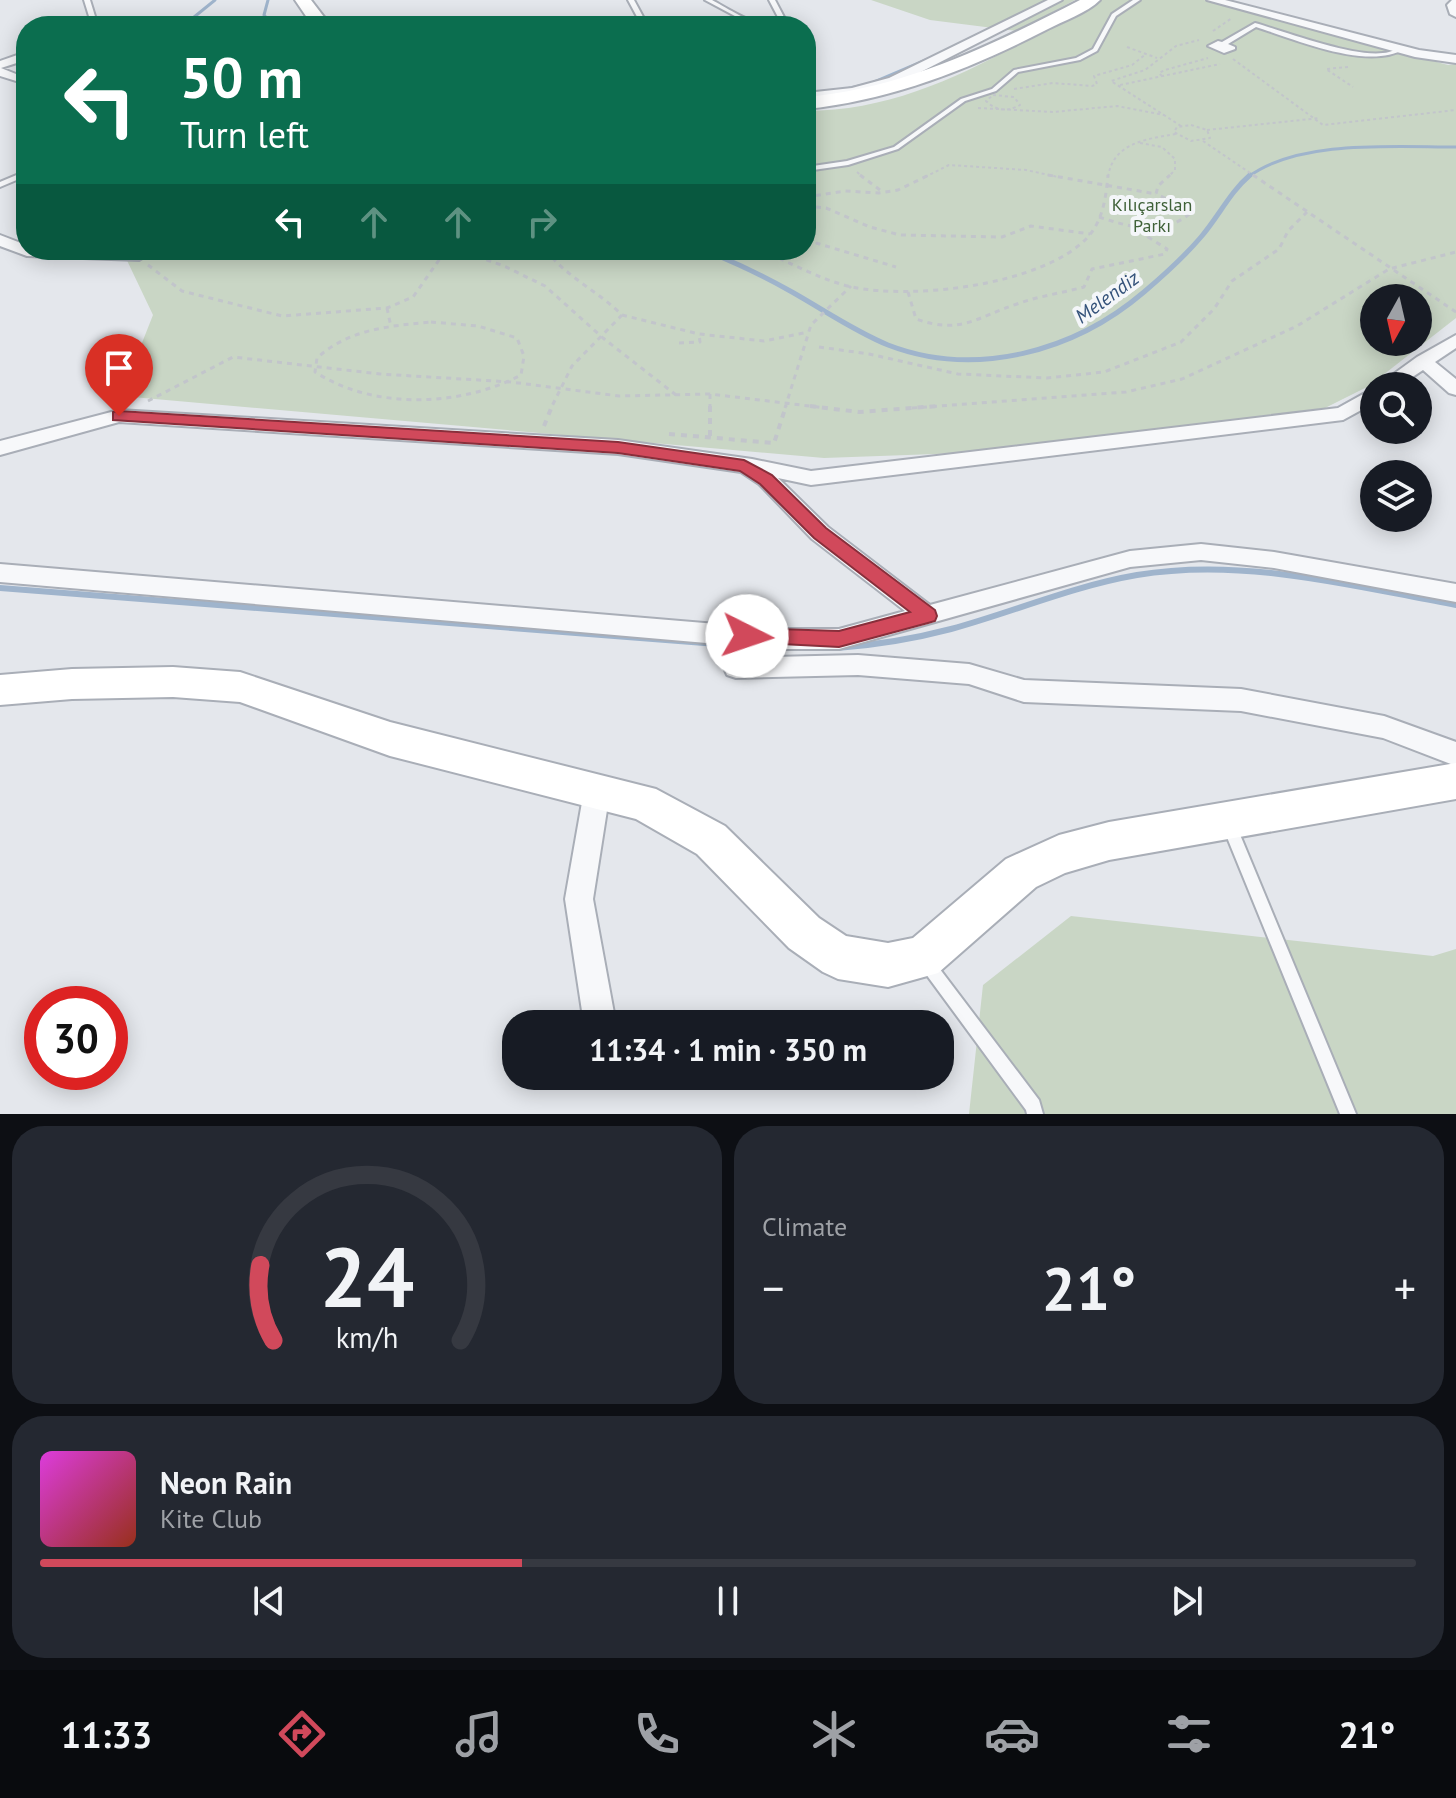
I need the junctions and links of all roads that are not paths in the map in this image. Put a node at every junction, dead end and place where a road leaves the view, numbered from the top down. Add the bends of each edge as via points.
1 (708, 0) edge
2 (1057, 0) edge
3 (1092, 0) edge
4 (1137, 0) edge
5 (1212, 0) edge
6 (1274, 0) edge
7 (1443, 0) edge
8 (1456, 2) edge
9 (1259, 12) junction
10 (1456, 14) edge
11 (739, 16) edge
12 (1222, 47) road end
13 (1401, 49) junction
14 (1456, 59) edge
15 (816, 98) edge
16 (816, 100) edge
17 (816, 167) edge
18 (1456, 340) edge
19 (1423, 361) junction
20 (1407, 372) edge
21 (1456, 389) edge
22 (1360, 403) edge
23 (0, 448) edge
24 (744, 465) junction
25 (0, 573) edge
26 (1456, 593) edge
27 (928, 616) junction
28 (736, 668) dead end
29 (0, 690) edge
30 (1456, 754) edge
31 (1456, 781) edge
32 (597, 791) junction
33 (1227, 820) junction
34 (923, 958) junction
35 (598, 1010) edge
36 (1035, 1114) edge
37 (1348, 1114) edge

1 - 11 lane
2 - 15 street via 893,81
3 - 16 main road via 1012,41 890,89
4 - 17 lane via 1114,15 1095,50 1078,59 1016,71 994,90 957,105 896,148
5 - 9 street
6 - 9 street
7 - 8 street
8 - 10 street
9 - 13 street
12 - 13 lane via 1255,25 1367,56
13 - 14 street
18 - 19 street
19 - 20 street
19 - 21 street
22 - 24 street via 1343,414 827,477
23 - 24 street via 119,416 618,447
24 - 27 street via 766,479 820,533
25 - 27 street via 777,639 839,639
26 - 27 street via 1201,552 1130,559
28 - 30 street via 858,665 969,674 1024,691 1241,700 1384,727
29 - 32 main road via 173,682 240,687 390,739
31 - 33 main road
32 - 34 main road via 642,802 711,840 804,933 838,957 888,965
32 - 35 street via 579,899
33 - 34 main road via 1109,841 1046,861 1021,873
33 - 37 lane
34 - 36 lane

